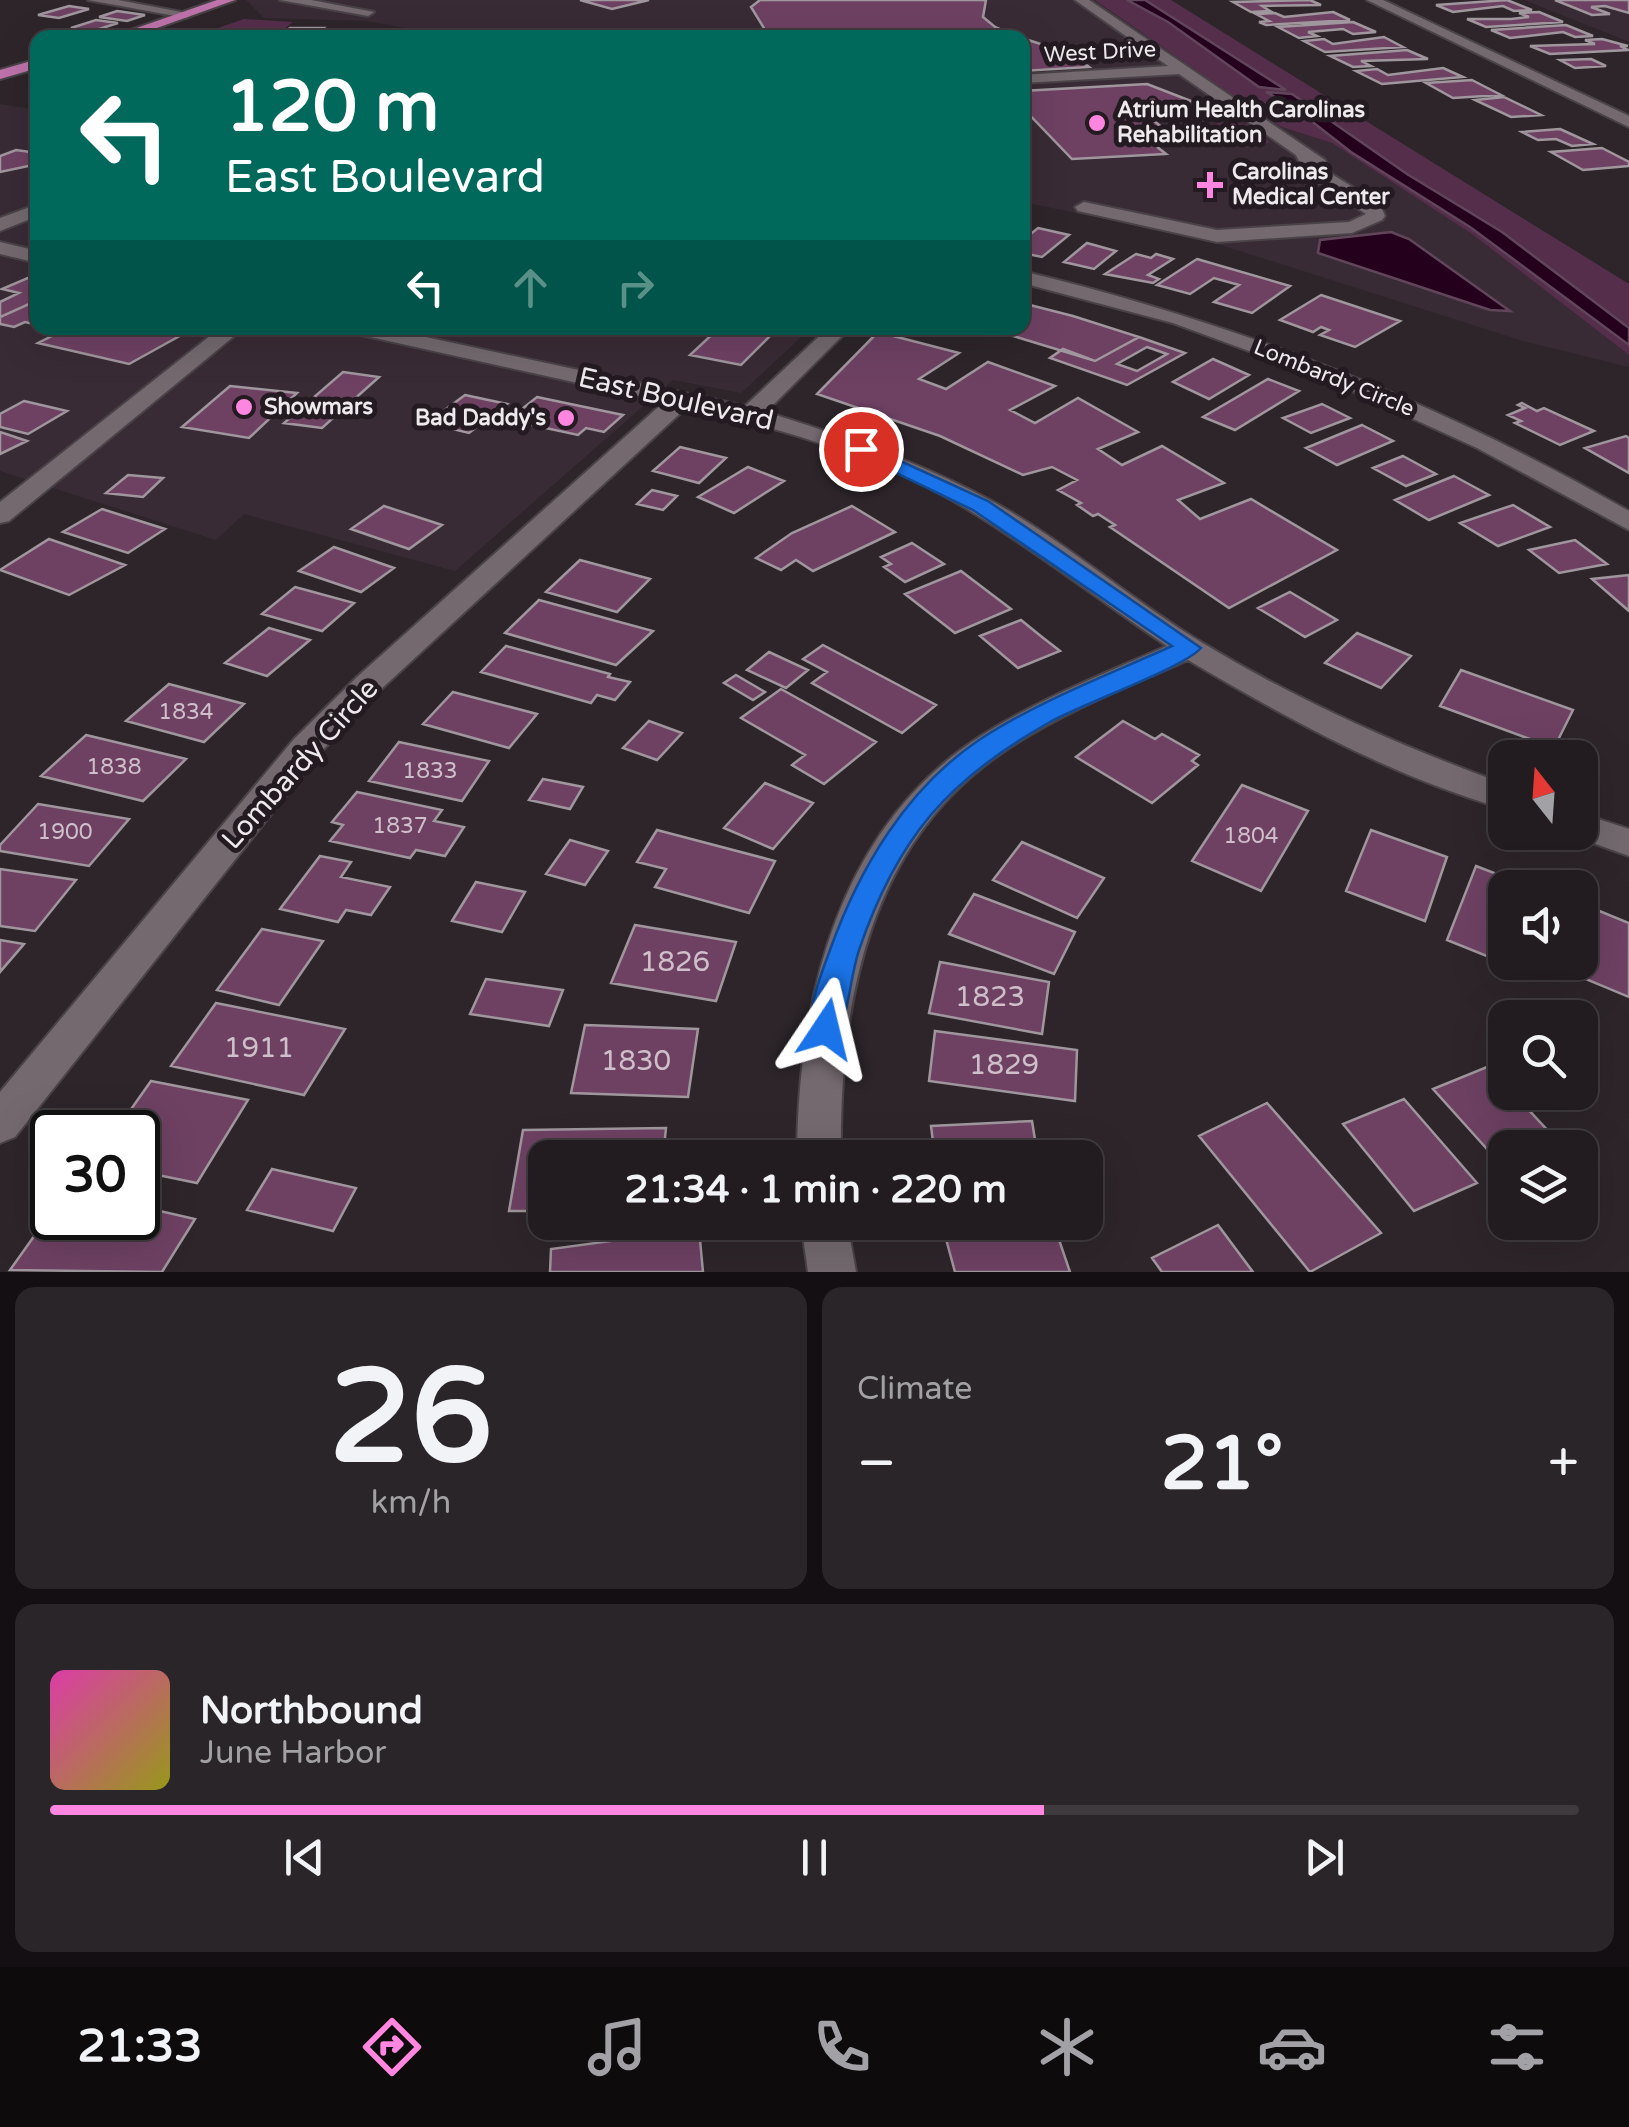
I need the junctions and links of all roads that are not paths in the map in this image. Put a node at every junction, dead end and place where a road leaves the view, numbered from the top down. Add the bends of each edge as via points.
1 (94, 0) edge
2 (230, 0) edge
3 (286, 0) edge
4 (1081, 0) edge
5 (1373, 0) edge
6 (368, 12) dead end
7 (186, 14) junction
8 (138, 30) edge
9 (30, 66) edge
10 (1181, 70) junction
11 (0, 75) edge
12 (1030, 79) edge
13 (1625, 117) edge
14 (30, 212) edge
15 (1147, 221) dead end
16 (0, 225) edge
17 (0, 248) edge
18 (30, 255) edge
19 (1030, 279) edge
20 (224, 335) edge
21 (413, 335) edge
22 (833, 335) edge
23 (682, 400) junction
24 (750, 414) junction
25 (0, 516) edge
26 (1629, 522) edge
27 (1189, 648) junction
28 (1488, 791) edge
29 (1598, 832) edge
30 (1629, 843) edge
31 (0, 1124) edge
32 (819, 1140) edge
33 (827, 1240) edge
34 (832, 1272) edge

1 - 7 street
2 - 7 main road
3 - 6 street
4 - 10 street
5 - 13 street
7 - 8 main road
9 - 11 main road
10 - 12 street, West Drive
10 - 15 street via 1340,190 1374,208 1376,216 1352,226 1217,236
14 - 16 street
17 - 18 street
19 - 26 street, Lombardy Circle via 1158,313 1342,379 1470,436
20 - 25 street
21 - 23 street, East Boulevard
22 - 24 street
23 - 24 street, East Boulevard
23 - 31 street, Lombardy Circle via 306,747
24 - 27 street, East Boulevard via 861,449 951,489
27 - 28 street, East Boulevard via 1311,716
27 - 32 street via 987,746 904,828 858,913 833,983 819,1062
29 - 30 street
33 - 34 street

